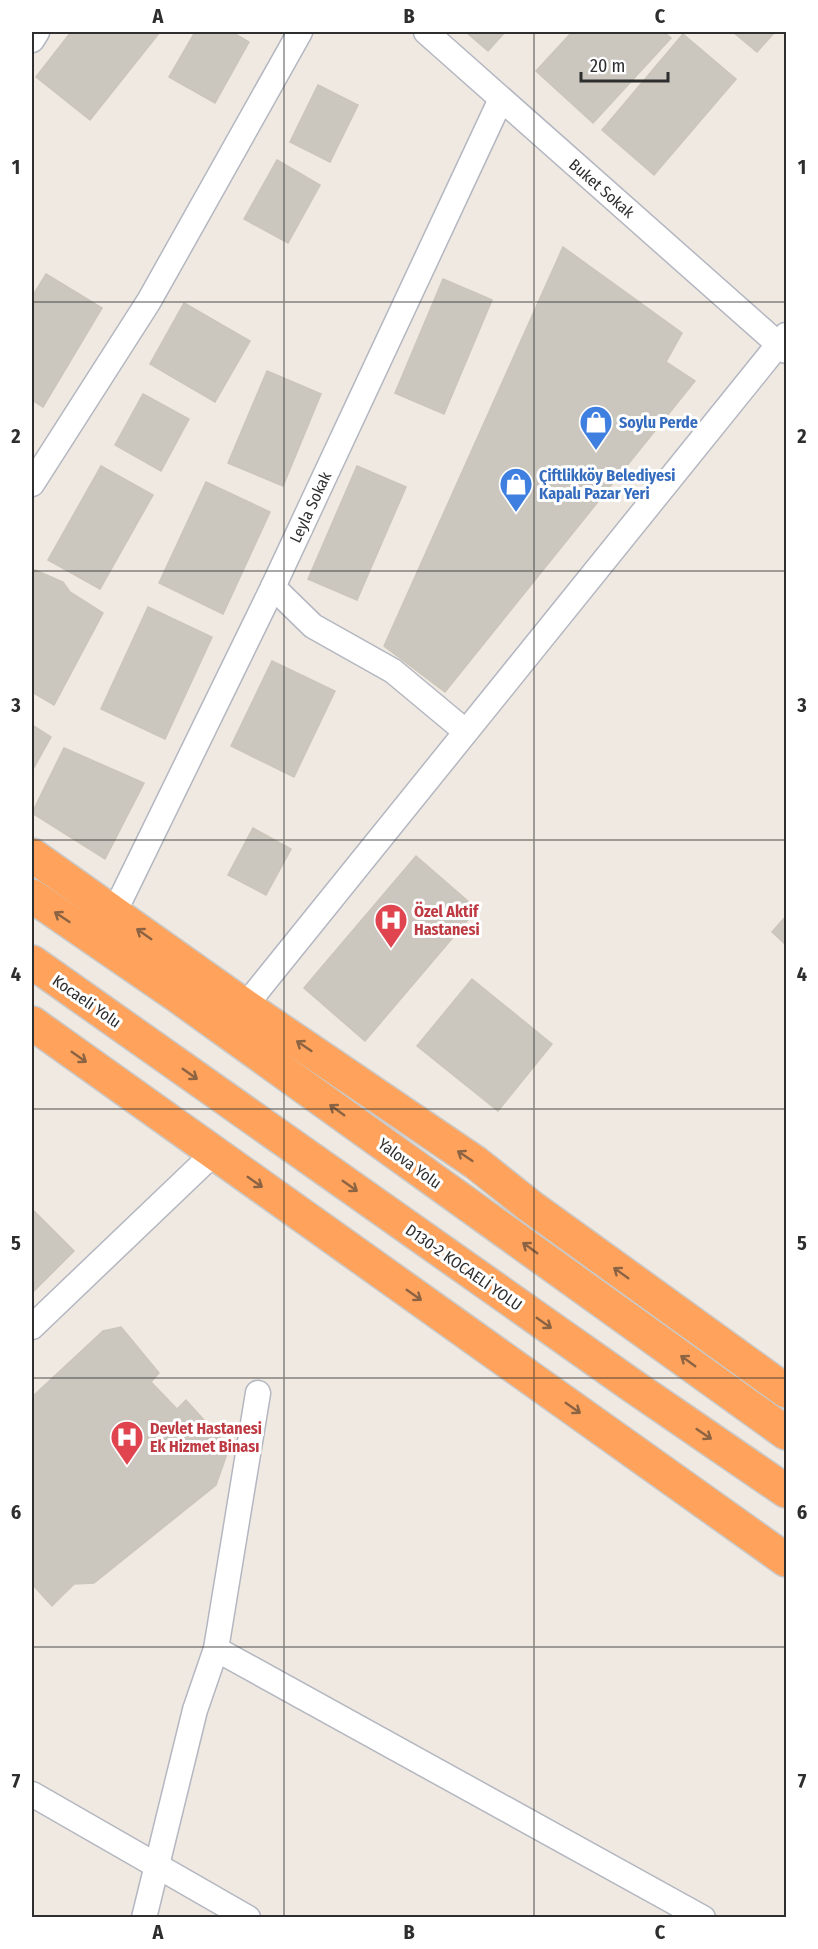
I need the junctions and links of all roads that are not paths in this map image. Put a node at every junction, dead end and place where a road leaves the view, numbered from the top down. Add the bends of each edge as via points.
1 (37, 32) edge
2 (300, 32) edge
3 (426, 32) edge
4 (32, 40) edge
5 (501, 99) junction
6 (784, 343) edge
7 (32, 484) edge
8 (273, 587) junction
9 (465, 731) junction
10 (32, 855) edge
11 (32, 896) edge
12 (114, 913) junction
13 (32, 962) edge
14 (245, 1006) junction
15 (32, 1023) edge
16 (142, 1040) joint
17 (214, 1153) junction
18 (32, 1327) edge
19 (786, 1391) edge
20 (258, 1393) dead end
21 (786, 1433) edge
22 (786, 1491) edge
23 (786, 1560) edge
24 (216, 1649) junction
25 (32, 1794) edge
26 (157, 1864) junction
27 (144, 1917) edge
28 (248, 1917) edge
29 (703, 1917) edge

1 - 4 street
2 - 7 street via 149,301
3 - 5 street, Buket Sokak
5 - 6 street, Buket Sokak
5 - 8 street, Leyla Sokak
6 - 9 street
8 - 9 street via 314,626 393,670
8 - 12 street, Leyla Sokak
9 - 14 street
10 - 12 highway
21 -> 11 highway, Yalova Yolu via 179,997
14 -> 12 highway
13 - 16 highway, Kocaeli̇ Yolu
19 -> 14 highway via 476,1163
15 -> 17 highway
16 -> 22 highway, D130-2 KOCAELİ YOLU
17 - 18 street
17 -> 23 highway
20 - 24 street
24 - 26 street via 195,1710
24 - 29 street
25 - 26 street
26 - 27 street
26 - 28 street

